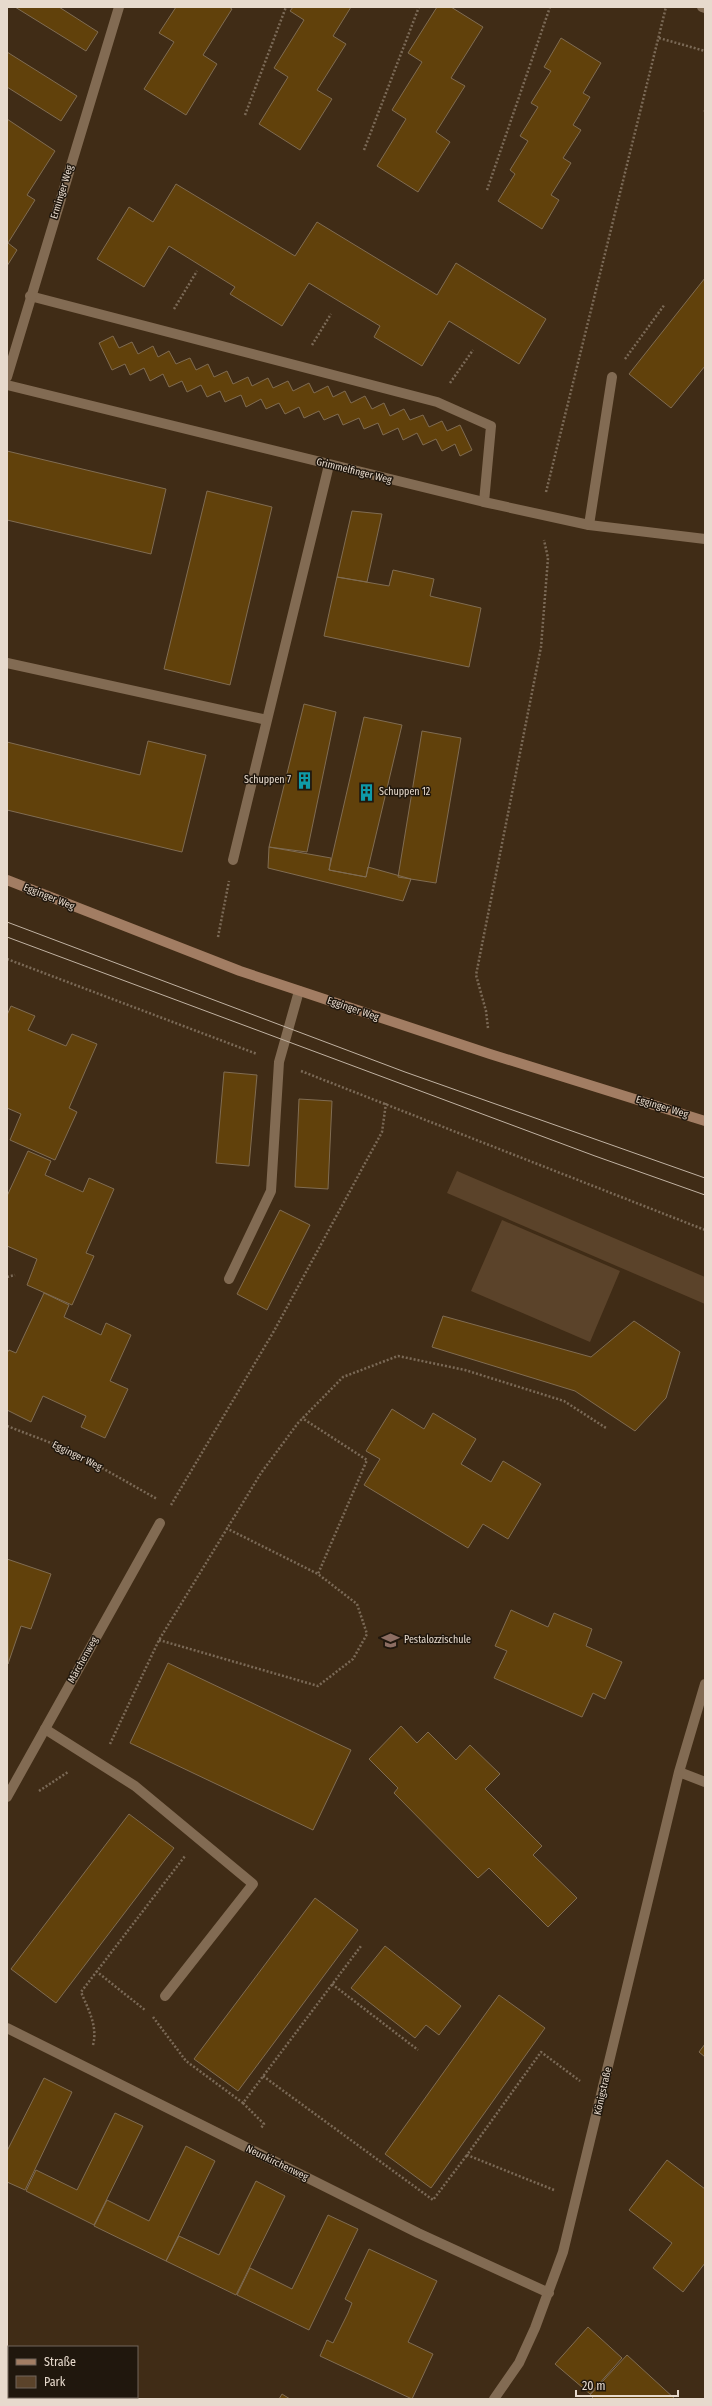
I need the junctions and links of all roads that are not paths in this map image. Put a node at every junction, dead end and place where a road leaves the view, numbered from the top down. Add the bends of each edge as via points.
1 (119, 7) edge
2 (30, 296) junction
3 (7, 377) edge
4 (612, 377) road end
5 (7, 385) edge
6 (329, 465) junction
7 (484, 502) junction
8 (589, 525) junction
9 (705, 539) edge
10 (7, 663) edge
11 (267, 720) junction
12 (233, 860) road end
13 (7, 880) edge
14 (299, 991) junction
15 (705, 1121) edge
16 (229, 1279) dead end
17 (160, 1523) road end
18 (705, 1684) edge
19 (45, 1729) junction
20 (679, 1772) junction
21 (705, 1782) edge
22 (7, 1797) edge
23 (166, 1996) dead end
24 (7, 2028) edge
25 (549, 2293) junction
26 (494, 2399) edge

1 - 2 street, Erminger Weg
2 - 3 street, Erminger Weg
2 - 7 street via 437,402 491,426
4 - 8 street
5 - 6 street, Grimmelfinger Weg
6 - 7 street, Grimmelfinger Weg
6 - 11 street
7 - 8 street, Grimmelfinger Weg
8 - 9 street, Grimmelfinger Weg
10 - 11 street
11 - 12 street
13 - 14 street, Egginger Weg via 213,961
14 - 15 street, Egginger Weg
14 - 16 street via 279,1062 270,1191
17 - 19 street, Märchenweg
18 - 20 street, Königstraße
19 - 22 street, Märchenweg
19 - 23 street via 135,1786 253,1884
20 - 21 street
20 - 25 street, Königstraße via 578,2199
24 - 25 street, Neunkirchenweg via 418,2233
25 - 26 street, Königstraße via 519,2363

